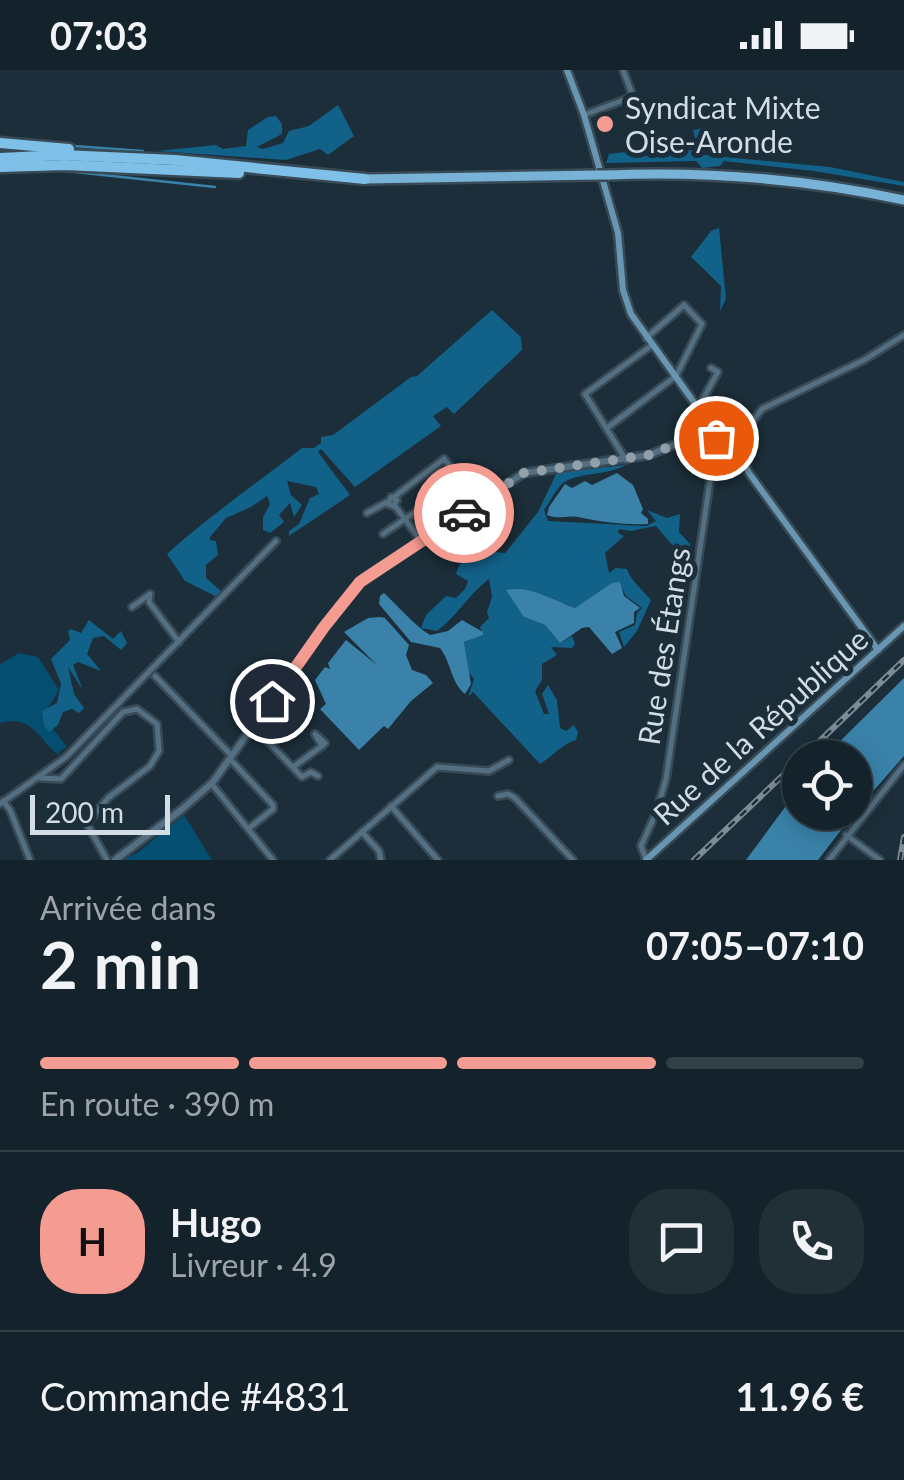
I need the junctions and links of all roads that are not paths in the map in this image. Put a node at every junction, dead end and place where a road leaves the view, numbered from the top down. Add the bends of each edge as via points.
1 (567, 70) edge
2 (623, 70) edge
3 (584, 115) junction
4 (0, 144) edge
5 (0, 158) edge
6 (174, 160) junction
7 (0, 168) edge
8 (364, 179) junction
9 (904, 200) edge
10 (904, 335) edge
11 (649, 342) junction
12 (710, 368) dead end
13 (676, 376) junction
14 (698, 408) junction
15 (608, 428) junction
16 (715, 431) junction
17 (739, 447) junction
18 (626, 460) junction
19 (390, 500) junction
20 (480, 502) junction
21 (427, 504) dead end
22 (367, 513) dead end
23 (406, 518) junction
24 (383, 534) dead end
25 (276, 542) dead end
26 (422, 542) junction
27 (132, 606) dead end
28 (904, 626) edge
29 (179, 642) junction
30 (878, 650) junction
31 (155, 676) dead end
32 (254, 726) junction
33 (322, 746) dead end
34 (231, 758) junction
35 (509, 760) dead end
36 (300, 761) junction
37 (904, 765) edge
38 (293, 767) junction
39 (38, 777) junction
40 (211, 784) junction
41 (498, 796) dead end
42 (2, 803) edge
43 (872, 803) edge
44 (391, 806) junction
45 (248, 829) junction
46 (850, 830) edge
47 (854, 830) edge
48 (362, 832) junction
49 (846, 834) junction
50 (858, 842) junction
51 (30, 860) edge
52 (107, 860) edge
53 (115, 860) edge
54 (273, 860) edge
55 (330, 860) edge
56 (381, 860) edge
57 (438, 860) edge
58 (573, 860) edge
59 (646, 860) edge
60 (829, 860) edge
61 (880, 860) edge

1 - 3 main road
2 - 3 street via 629,98
3 - 11 main road via 618,232 624,296
4 - 6 highway
5 - 6 highway
6 - 8 highway
7 - 8 highway
8 - 9 main road via 714,174
10 - 17 street via 762,409
11 - 13 main road
11 - 13 street via 684,305 702,324
11 - 15 street via 584,394
12 - 14 street via 718,372
13 - 14 main road
13 - 15 street
14 - 16 main road
15 - 18 street
16 - 17 main road
16 - 18 street
16 - 59 street, Rue des Étangs via 666,778 642,846
17 - 30 main road via 749,472
18 - 20 street via 524,473
19 - 20 street via 444,459
19 - 22 street
19 - 23 street
20 - 26 street
21 - 23 street
23 - 24 street
23 - 26 street
25 - 29 street
26 - 32 street via 364,578
27 - 29 street via 146,601
28 - 30 main road, Rue de la République
29 - 39 street
30 - 59 main road, Rue de la République
31 - 34 street
32 - 34 street
32 - 38 street
33 - 36 street
34 - 40 street
34 - 45 street via 273,804
35 - 44 street via 489,771 437,767
36 - 38 street
36 - 38 street via 314,774 302,777
37 - 43 street
39 - 42 street
39 - 52 street via 62,779 122,712 137,709 152,717 160,736 154,760 86,824
40 - 45 street
40 - 53 street
41 - 58 street via 515,798
42 - 51 street
44 - 48 street
44 - 57 street
45 - 54 street
46 - 49 street
47 - 50 street
48 - 55 street
48 - 56 street
49 - 50 street
49 - 60 street
50 - 61 street

